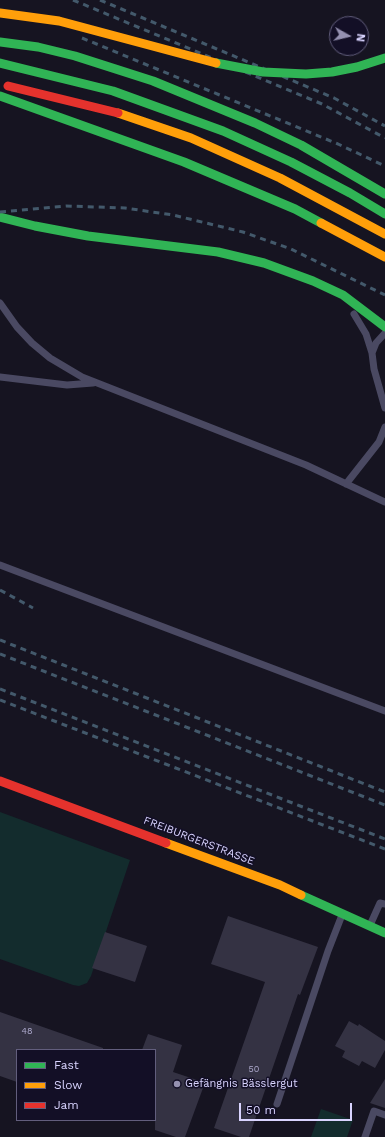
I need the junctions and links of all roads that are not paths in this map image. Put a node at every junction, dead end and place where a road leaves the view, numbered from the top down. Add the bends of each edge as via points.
1 (0, 13) edge
2 (0, 42) edge
3 (385, 58) edge
4 (0, 63) edge
5 (0, 85) edge
6 (0, 96) edge
7 (385, 194) edge
8 (385, 214) edge
9 (0, 217) edge
10 (385, 234) edge
11 (385, 257) edge
12 (267, 264) junction
13 (334, 300) dead end
14 (0, 304) edge
15 (348, 310) dead end
16 (385, 327) edge
17 (385, 333) edge
18 (372, 353) junction
19 (0, 377) edge
20 (93, 383) junction
21 (385, 393) edge
22 (384, 404) edge
23 (385, 427) edge
24 (346, 484) junction
25 (385, 502) edge
26 (0, 565) edge
27 (385, 711) edge
28 (0, 781) edge
29 (385, 904) edge
30 (343, 913) junction
31 (370, 926) junction
32 (385, 933) edge
33 (277, 1104) dead end
34 (385, 1115) edge
35 (365, 1137) edge

1 - 3 main road, bridge via 59,21 203,60 263,72 332,72
2 - 7 main road via 38,47 75,56 160,84 301,145
4 - 8 main road via 113,91 209,126 291,162
5 - 10 main road via 109,110 191,138 280,178
6 - 11 main road via 184,162 254,191 316,219
9 - 12 main road via 88,236 218,252
12 - 13 lane
12 - 16 main road via 342,295
14 - 20 lane via 38,349
15 - 18 lane via 363,327
17 - 18 lane via 376,343
18 - 22 lane
19 - 20 lane via 67,385
20 - 24 lane via 306,465
21 - 22 lane
23 - 24 lane via 379,442
24 - 25 lane
26 - 27 lane
28 - 30 main road, FREIBURGERSTRASSE via 280,885
29 - 31 lane via 380,903
30 - 31 main road, FREIBURGERSTRASSE
30 - 33 lane
31 - 32 main road, FREIBURGERSTRASSE
34 - 35 lane via 374,1111

